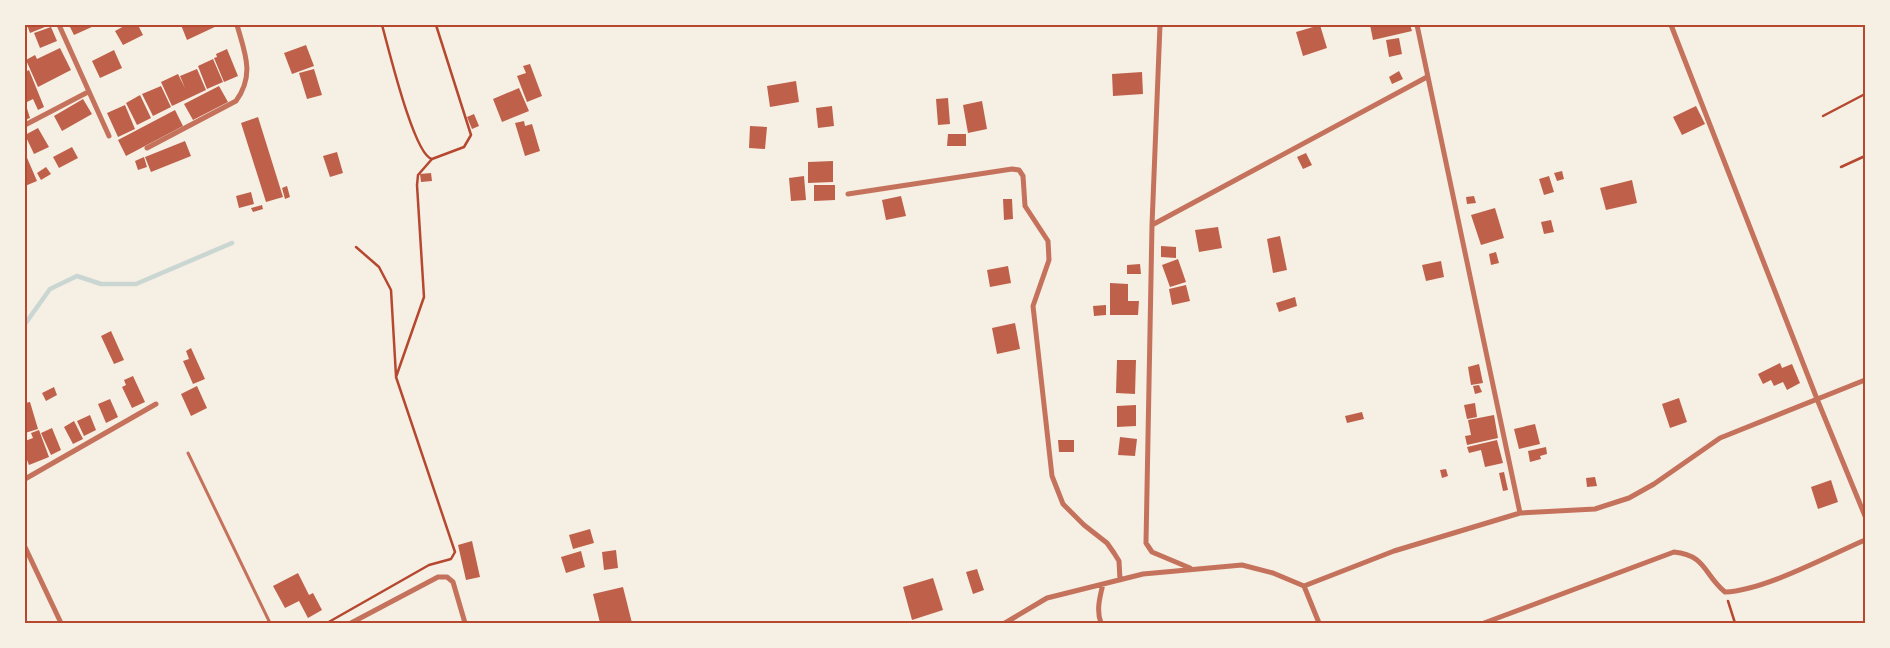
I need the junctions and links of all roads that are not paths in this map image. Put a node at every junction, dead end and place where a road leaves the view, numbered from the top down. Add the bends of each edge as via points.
1 (59, 25) edge
2 (237, 25) edge
3 (1160, 25) edge
4 (1417, 25) edge
5 (1671, 25) edge
6 (1427, 77) junction
7 (88, 92) junction
8 (25, 125) edge
9 (109, 136) dead end
10 (147, 148) dead end
11 (848, 194) dead end
12 (1152, 225) junction
13 (1865, 380) edge
14 (1817, 400) junction
15 (156, 404) dead end
16 (188, 452) dead end
17 (25, 479) edge
18 (1520, 513) junction
19 (1865, 516) edge
20 (1865, 540) edge
21 (25, 547) edge
22 (1192, 569) junction
23 (1120, 580) junction
24 (1103, 584) junction
25 (1304, 586) junction
26 (61, 623) edge
27 (270, 623) edge
28 (351, 623) edge
29 (465, 623) edge
30 (1005, 623) edge
31 (1101, 623) edge
32 (1319, 623) edge
33 (1484, 623) edge

1 - 7 street
2 - 10 street via 248,64 243,91 236,101
3 - 12 street
4 - 6 street
5 - 14 street
6 - 12 street
6 - 18 street
7 - 8 street
7 - 9 street
11 - 23 street via 1020,170 1025,206 1048,241 1049,260 1033,306 1052,476 1063,504 1107,543 1119,560
12 - 22 street via 1146,543 1152,552
13 - 14 street
14 - 18 street via 1720,438 1629,498 1595,509
14 - 19 street
15 - 17 street
16 - 27 lane
18 - 25 street via 1394,551
20 - 33 street via 1737,592 1725,592 1698,560 1689,554 1674,552
21 - 26 street
22 - 23 street
22 - 25 street via 1242,566 1273,573
23 - 24 street
24 - 30 street via 1047,598
24 - 31 street
25 - 32 street
28 - 29 street via 438,577 447,577 453,582

